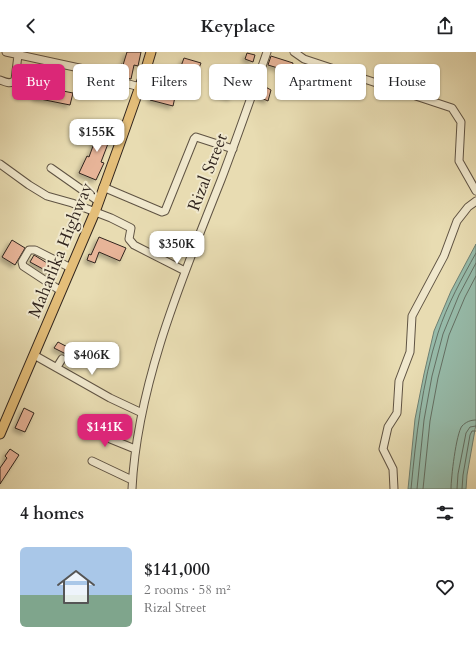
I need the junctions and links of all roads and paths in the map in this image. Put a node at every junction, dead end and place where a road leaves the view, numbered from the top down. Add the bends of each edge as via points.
1 (6, 52) edge
2 (151, 52) edge
3 (267, 52) edge
4 (294, 52) edge
5 (18, 55) junction
6 (147, 64) edge
7 (0, 80) edge
8 (137, 86) edge
9 (137, 95) edge
10 (233, 149) junction
11 (0, 164) edge
12 (51, 168) dead end
13 (103, 187) junction
14 (476, 190) edge
15 (98, 201) junction
16 (476, 201) edge
17 (94, 212) junction
18 (71, 268) junction
19 (185, 271) junction
20 (61, 291) junction
21 (34, 354) junction
22 (62, 359) dead end
23 (57, 367) junction
24 (142, 413) junction
25 (86, 425) dead end
26 (0, 434) edge
27 (135, 449) junction
28 (92, 461) dead end
29 (132, 480) junction
30 (132, 489) edge
31 (394, 489) edge

1 - 5 street
2 - 6 main road, Maharlika Highway
3 - 10 street, Rizal Street
4 - 14 street via 304,59 452,108 461,122 459,161
5 - 7 street via 15,80 10,83
5 - 8 street via 94,71 110,79
9 - 13 main road, Maharlika Highway
10 - 13 street via 196,137 165,211 162,212
10 - 19 street, Rizal Street
11 - 17 street via 47,196
12 - 15 street
13 - 15 main road, Maharlika Highway
15 - 17 main road, Maharlika Highway
16 - 31 street via 457,221 444,256 412,316 410,352 399,381 397,413 388,427 383,449 393,468
17 - 18 main road, Maharlika Highway
17 - 19 street via 131,228 129,239 134,245
18 - 20 main road, Maharlika Highway
18 - 20 street via 35,250 29,250 22,262 23,266
19 - 24 street, Rizal Street via 155,362
20 - 21 main road, Maharlika Highway
21 - 23 street
21 - 26 main road, Maharlika Highway
22 - 23 street
23 - 24 street via 110,398
24 - 27 street, Rizal Street
25 - 27 street via 103,436
27 - 29 street, Rizal Street
28 - 29 street
29 - 30 street, Rizal Street

